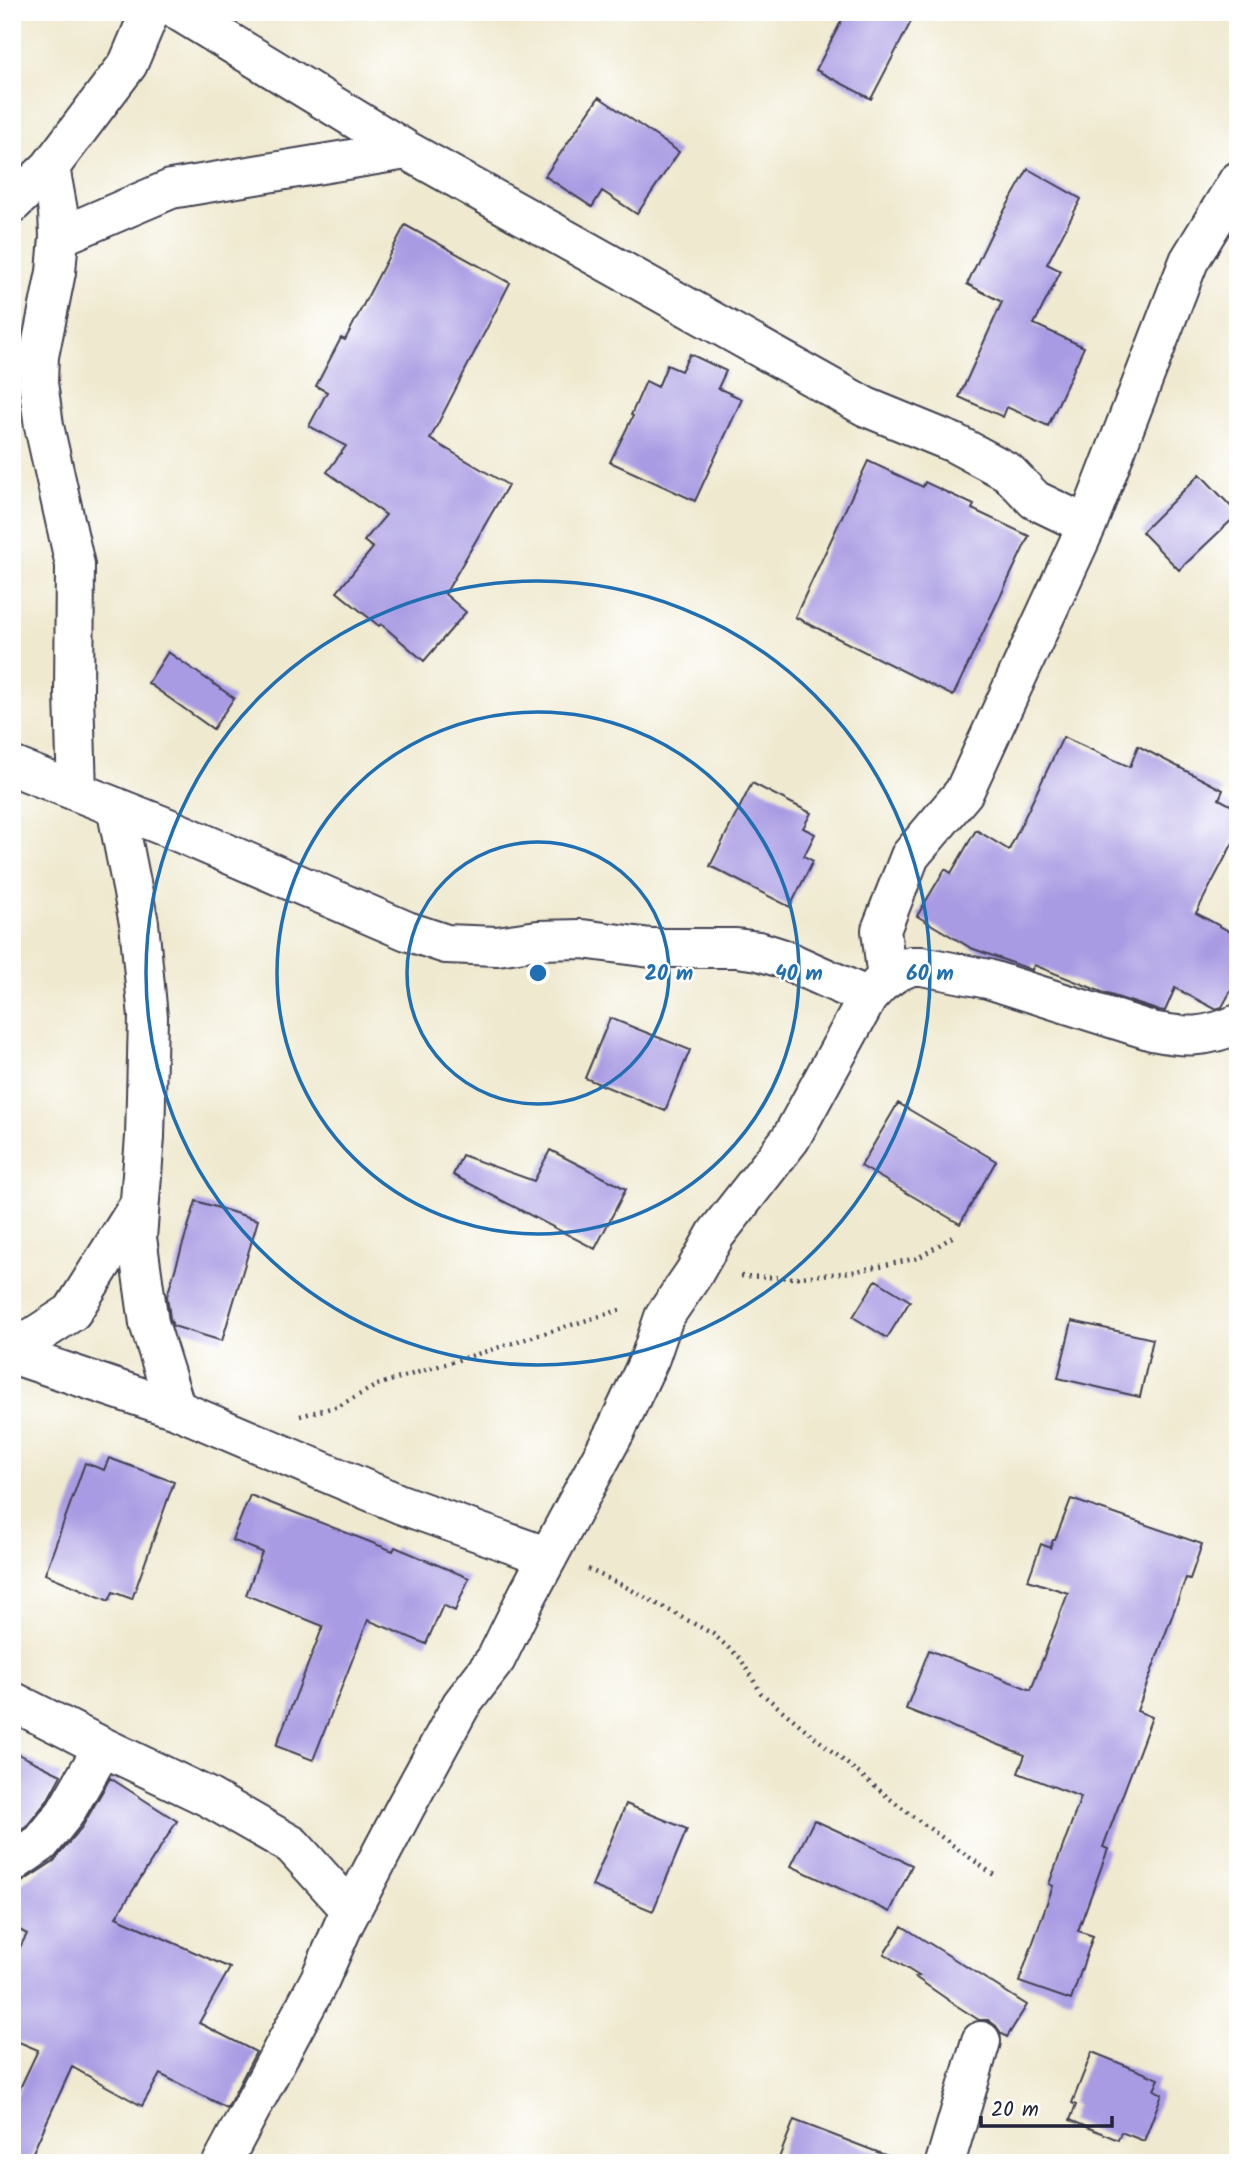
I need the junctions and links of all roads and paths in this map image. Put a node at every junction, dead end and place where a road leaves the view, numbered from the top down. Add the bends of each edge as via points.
1 (150, 12) edge
2 (180, 12) edge
3 (407, 150) junction
4 (50, 167) junction
5 (1238, 181) edge
6 (12, 204) edge
7 (59, 237) junction
8 (1087, 525) junction
9 (12, 766) edge
10 (77, 791) junction
11 (116, 807) junction
12 (877, 988) junction
13 (1238, 1024) edge
14 (139, 1205) junction
15 (954, 1236) dead end
16 (694, 1273) junction
17 (628, 1305) dead end
18 (12, 1352) edge
19 (176, 1409) junction
20 (299, 1416) dead end
21 (548, 1558) junction
22 (12, 1701) edge
23 (103, 1747) junction
24 (12, 1863) edge
25 (994, 1875) dead end
26 (351, 1910) junction
27 (981, 2041) dead end
28 (222, 2163) edge
29 (945, 2163) edge

1 - 4 street via 128,64
2 - 3 street
3 - 7 street via 171,189
3 - 8 street via 866,407 954,443 1008,472 1035,500
4 - 6 street
4 - 7 street
5 - 8 street via 1189,261
7 - 10 street via 38,383 75,565
8 - 12 street via 964,792 910,856 881,930
9 - 10 street
10 - 11 street
11 - 12 street via 446,944 498,946 582,939 651,948 736,948
11 - 14 street via 139,923 148,1017
12 - 13 street via 911,966 988,979 1175,1036 1215,1034
12 - 16 street via 791,1138 716,1234
14 - 18 street via 72,1312
14 - 19 street via 136,1238 142,1290
15 - 16 path via 918,1258 852,1272 790,1278
16 - 21 street via 664,1317 617,1430
17 - 20 path via 620,1312 377,1385 339,1406
18 - 19 street
19 - 21 street via 400,1504
21 - 25 path via 594,1571 713,1634 740,1658 761,1693 900,1807
21 - 26 street via 496,1658 461,1704
22 - 23 street
23 - 24 street via 65,1814 41,1843
23 - 26 street via 208,1797 292,1846
26 - 28 street via 320,1979
27 - 29 street

